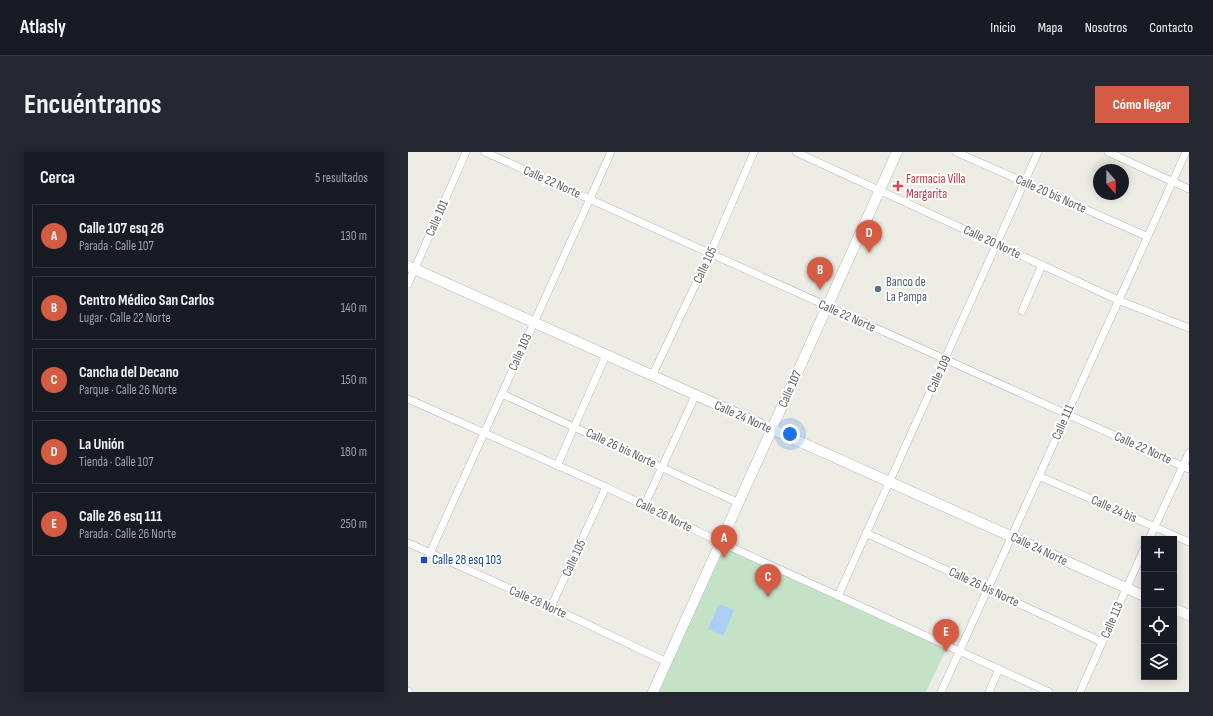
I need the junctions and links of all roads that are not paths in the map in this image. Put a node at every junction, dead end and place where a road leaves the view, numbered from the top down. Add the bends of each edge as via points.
1 (466, 152) edge
2 (485, 152) edge
3 (611, 152) edge
4 (754, 152) edge
5 (796, 152) edge
6 (897, 152) edge
7 (956, 152) edge
8 (1038, 152) edge
9 (1108, 152) edge
10 (1186, 152) edge
11 (1024, 182) junction
12 (1173, 182) junction
13 (1189, 189) edge
14 (880, 190) junction
15 (590, 199) junction
16 (1146, 236) junction
17 (996, 244) junction
18 (710, 254) junction
19 (1042, 265) junction
20 (412, 267) edge
21 (408, 284) edge
22 (1118, 300) junction
23 (827, 307) junction
24 (1022, 311) dead end
25 (533, 322) junction
26 (1189, 328) edge
27 (606, 355) junction
28 (946, 360) junction
29 (652, 376) junction
30 (502, 394) junction
31 (695, 396) junction
32 (408, 399) edge
33 (1066, 414) junction
34 (574, 427) junction
35 (772, 430) junction
36 (484, 433) junction
37 (1189, 453) edge
38 (557, 466) junction
39 (662, 467) junction
40 (1186, 468) edge
41 (1039, 476) junction
42 (889, 483) junction
43 (606, 487) junction
44 (739, 503) junction
45 (644, 506) junction
46 (1155, 526) junction
47 (866, 533) junction
48 (1011, 535) junction
49 (1150, 536) edge
50 (1189, 542) edge
51 (408, 543) edge
52 (722, 543) junction
53 (430, 553) junction
54 (1141, 555) edge
55 (987, 589) junction
56 (1125, 589) junction
57 (1141, 595) edge
58 (838, 596) junction
59 (551, 607) junction
60 (1177, 610) edge
61 (1189, 615) edge
62 (1102, 642) junction
63 (959, 651) junction
64 (667, 662) junction
65 (999, 669) junction
66 (1034, 689) edge
67 (653, 692) edge
68 (941, 692) edge
69 (989, 692) edge
70 (1049, 692) edge
71 (1080, 692) edge

1 - 20 street, Calle 101
2 - 15 street, Calle 22 Norte
3 - 15 street, Calle 103
4 - 18 street, Calle 105
5 - 14 street, Calle 20 Norte
6 - 14 street, Calle 107
7 - 11 street, Calle 20 bis Norte
8 - 11 street, Calle 109
9 - 12 street
10 - 12 street, Calle 111
11 - 16 street, Calle 20 bis Norte
11 - 17 street, Calle 109
12 - 13 street
12 - 16 street, Calle 111
14 - 17 street, Calle 20 Norte
14 - 23 street, Calle 107
15 - 18 street, Calle 22 Norte
15 - 25 street, Calle 103
16 - 22 street, Calle 111
17 - 19 street, Calle 20 Norte
17 - 28 street, Calle 109
18 - 23 street, Calle 22 Norte
18 - 29 street, Calle 105
19 - 22 street, Calle 20 Norte
19 - 24 street
20 - 21 street, Calle 101
20 - 25 street, Calle 24 Norte
22 - 26 street, Calle 20 Norte
22 - 33 street, Calle 111
23 - 28 street, Calle 22 Norte
23 - 35 street, Calle 107
25 - 27 street, Calle 24 Norte
25 - 30 street, Calle 103
27 - 29 street, Calle 24 Norte
27 - 34 street
28 - 33 street, Calle 22 Norte
28 - 42 street, Calle 109
29 - 31 street, Calle 24 Norte
30 - 34 street, Calle 26 bis Norte
30 - 36 street, Calle 103
31 - 35 street, Calle 24 Norte
31 - 39 street
32 - 36 street, Calle 26 Norte
33 - 40 street, Calle 22 Norte
33 - 41 street, Calle 111
34 - 38 street
34 - 39 street, Calle 26 bis Norte
35 - 42 street, Calle 24 Norte
35 - 44 street, Calle 107
36 - 38 street, Calle 26 Norte
36 - 53 street, Calle 103
37 - 40 street
38 - 43 street, Calle 26 Norte
39 - 44 street, Calle 26 bis Norte
39 - 45 street
40 - 46 street
41 - 46 street, Calle 24 bis
41 - 48 street, Calle 111
42 - 47 street, Calle 109
42 - 48 street, Calle 24 Norte
43 - 45 street, Calle 26 Norte
43 - 59 street, Calle 105
44 - 52 street, Calle 107
45 - 52 street, Calle 26 Norte
46 - 49 street
46 - 50 street, Calle 24 bis
47 - 55 street, Calle 26 bis Norte
47 - 58 street, Calle 109
48 - 55 street, Calle 111
48 - 56 street, Calle 24 Norte
51 - 53 street, Calle 28 Norte
52 - 58 street, Calle 26 Norte
52 - 64 street, Calle 107
53 - 59 street, Calle 28 Norte
54 - 56 street, Calle 113
55 - 62 street, Calle 26 bis Norte
55 - 63 street, Calle 111
56 - 57 street, Calle 24 Norte
56 - 62 street, Calle 113
58 - 63 street, Calle 26 Norte
59 - 64 street, Calle 28 Norte
60 - 61 street
62 - 71 street, Calle 113
63 - 65 street, Calle 26 Norte
63 - 68 street, Calle 111
64 - 67 street, Calle 107
65 - 66 street, Calle 26 Norte
65 - 69 street
66 - 70 street, Calle 26 Norte

